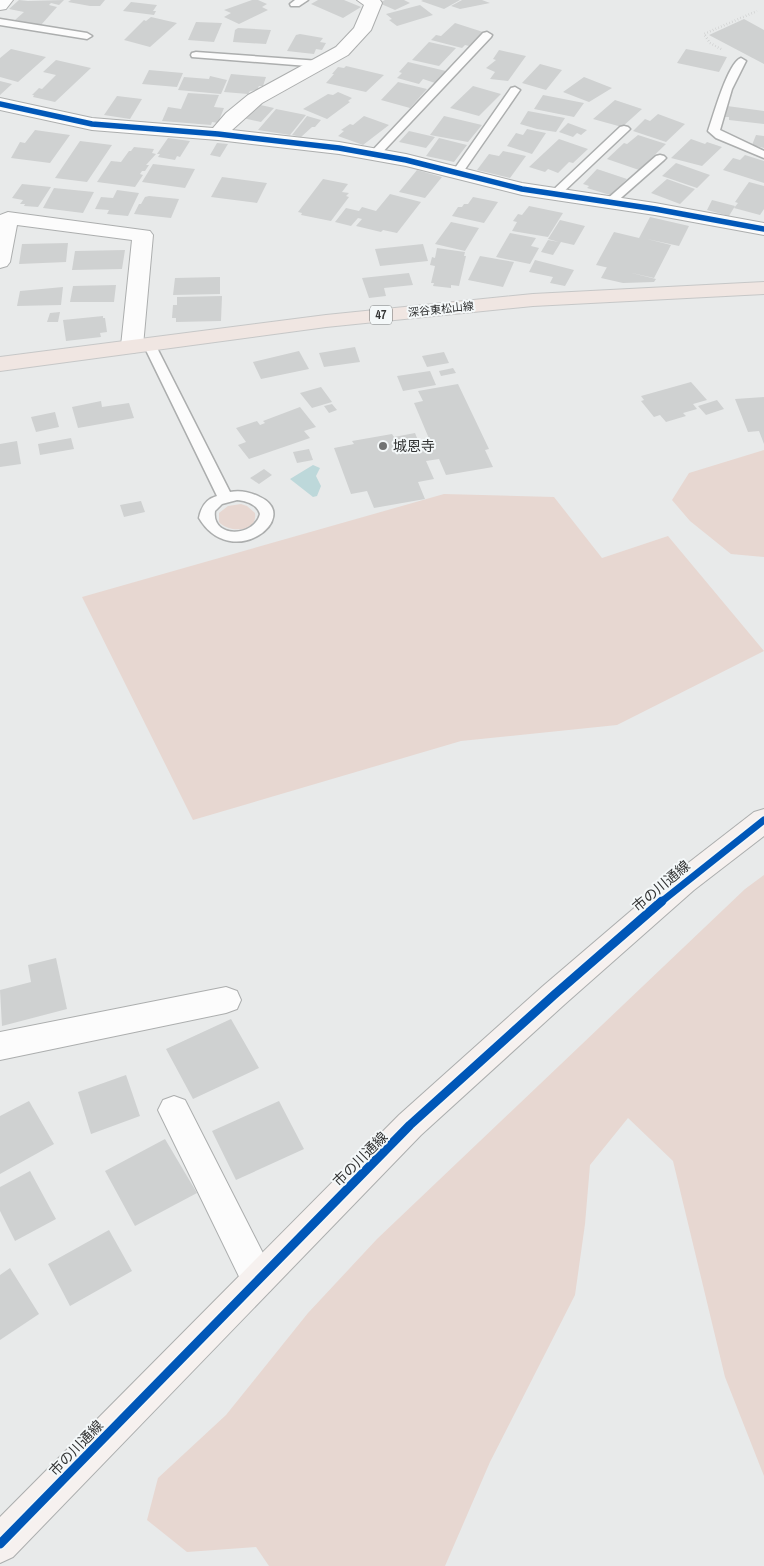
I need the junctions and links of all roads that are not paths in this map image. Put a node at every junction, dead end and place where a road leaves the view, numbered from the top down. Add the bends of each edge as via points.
1 (4, 0) edge
2 (366, 0) edge
3 (0, 5) edge
4 (0, 22) edge
5 (487, 35) dead end
6 (86, 36) dead end
7 (196, 55) dead end
8 (741, 61) dead end
9 (320, 64) junction
10 (514, 90) dead end
11 (0, 104) edge
12 (624, 129) dead end
13 (218, 134) junction
14 (374, 154) junction
15 (764, 155) edge
16 (660, 158) dead end
17 (457, 173) junction
18 (555, 194) junction
19 (610, 202) junction
20 (764, 229) edge
21 (0, 262) edge
22 (764, 288) edge
23 (141, 345) junction
24 (0, 364) edge
25 (225, 497) dead end
26 (764, 820) edge
27 (226, 1000) dead end
28 (0, 1046) edge
29 (174, 1110) dead end
30 (258, 1279) junction
31 (0, 1544) edge

1 - 3 street
2 - 9 street via 373,3 362,30 342,51
4 - 6 lane
5 - 14 lane
7 - 9 lane
8 - 15 lane via 727,89 714,131
9 - 13 street via 255,99
10 - 17 lane
11 - 13 street via 92,124
12 - 18 lane
13 - 14 street
14 - 17 street
16 - 19 lane
17 - 18 street
18 - 19 street
19 - 20 street
21 - 23 street via 8,218 143,235
22 - 23 main road, 深谷東松山線 / 47 via 533,300 326,321
23 - 24 main road, 深谷東松山線 / 47
23 - 25 lane
26 - 30 street, 市の川通線 via 684,882 410,1125
27 - 28 street
29 - 30 street
30 - 31 street, 市の川通線

